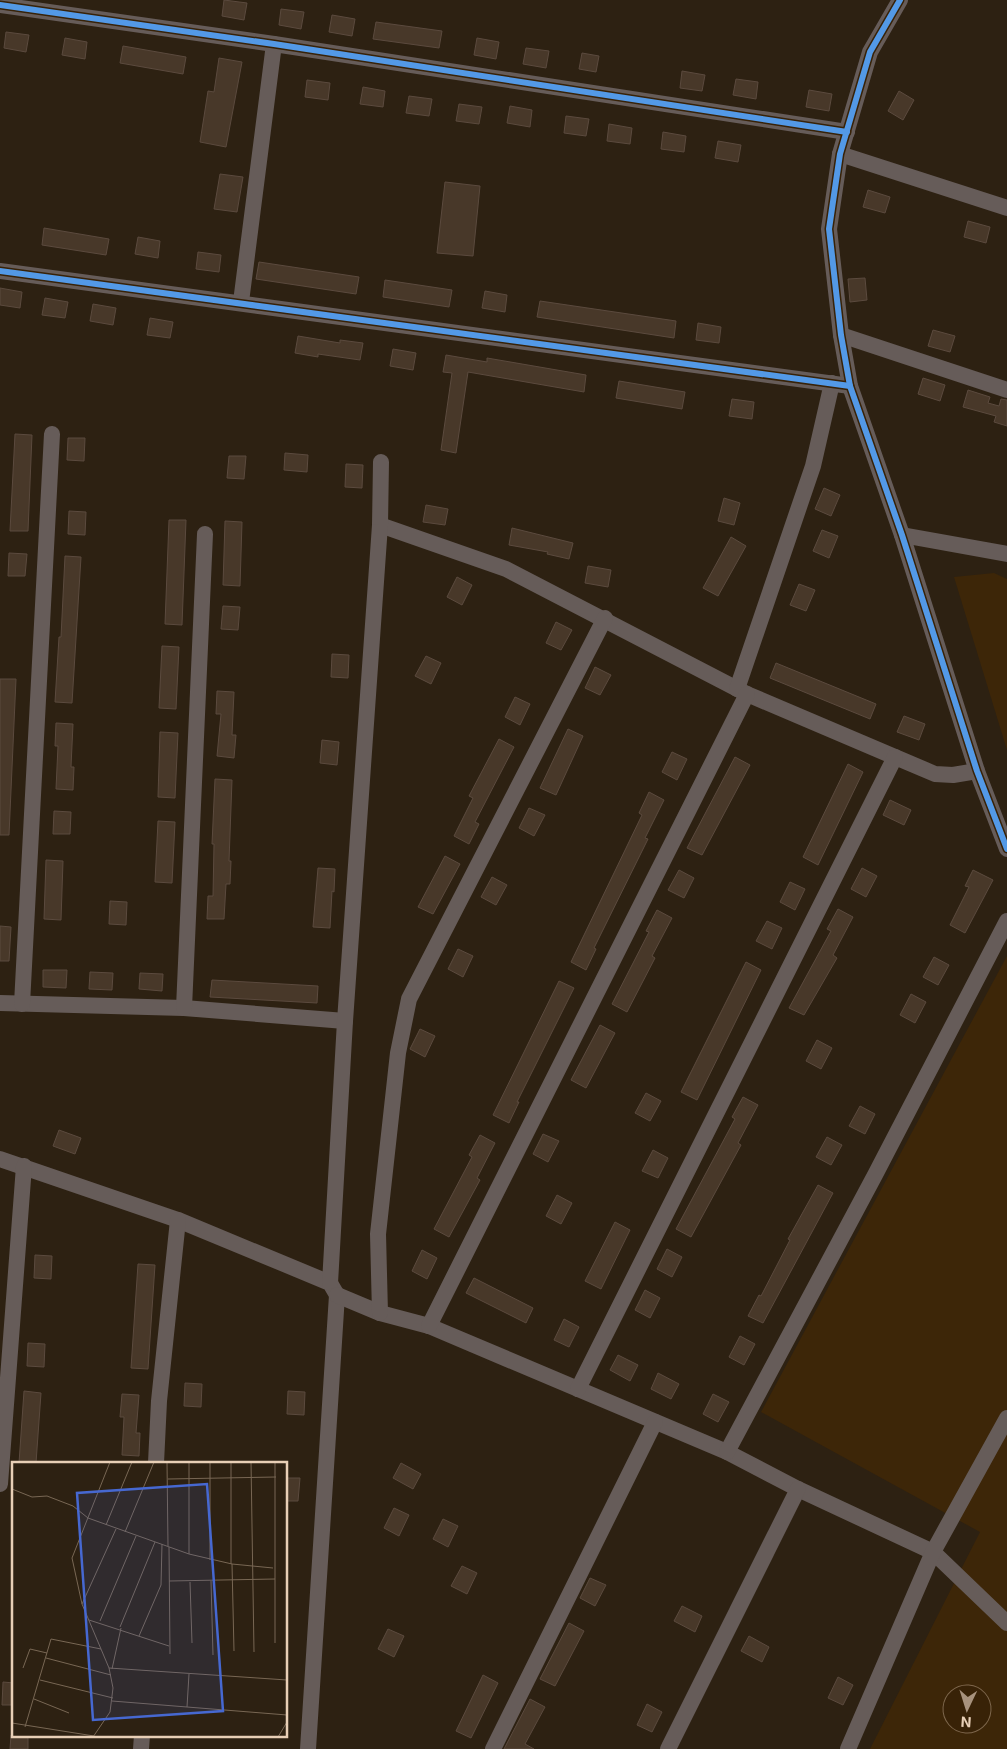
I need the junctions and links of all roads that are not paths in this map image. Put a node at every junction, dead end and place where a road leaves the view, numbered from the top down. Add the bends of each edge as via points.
1 (900, 0) edge
2 (0, 5) edge
3 (274, 44) junction
4 (847, 132) junction
5 (840, 154) junction
6 (1007, 208) edge
7 (0, 271) edge
8 (241, 302) junction
9 (842, 335) junction
10 (832, 383) junction
11 (850, 386) junction
12 (1007, 390) edge
13 (52, 434) dead end
14 (381, 462) dead end
15 (380, 525) junction
16 (205, 534) dead end
17 (902, 535) junction
18 (1007, 554) edge
19 (604, 618) junction
20 (742, 691) junction
21 (895, 757) junction
22 (977, 770) junction
23 (1007, 849) edge
24 (1007, 921) edge
25 (0, 1003) edge
26 (22, 1004) junction
27 (184, 1008) junction
28 (345, 1021) junction
29 (0, 1159) edge
30 (24, 1166) junction
31 (178, 1220) junction
32 (333, 1289) junction
33 (380, 1313) junction
34 (429, 1326) junction
35 (578, 1389) junction
36 (1007, 1418) edge
37 (654, 1422) junction
38 (726, 1452) junction
39 (156, 1462) edge
40 (0, 1484) edge
41 (798, 1489) junction
42 (933, 1552) junction
43 (1007, 1623) edge
44 (142, 1736) edge
45 (141, 1749) edge
46 (308, 1749) edge
47 (493, 1749) edge
48 (668, 1749) edge
49 (848, 1749) edge

1 - 4 street via 870,52
2 - 3 street
3 - 4 street
3 - 8 street
4 - 5 street
5 - 6 street
5 - 9 street via 829,229
7 - 8 street
8 - 10 street
9 - 11 street
9 - 12 street
10 - 11 street
10 - 20 street via 813,466
11 - 17 street
13 - 26 street
14 - 15 street
15 - 19 street via 506,569
15 - 28 street
16 - 27 street
17 - 18 street
17 - 22 street
19 - 20 street
19 - 33 street via 409,999 398,1053 378,1234
20 - 21 street
20 - 34 street
21 - 22 street via 935,774 954,775
21 - 35 street
22 - 23 street
24 - 38 street
25 - 26 street
26 - 27 street
27 - 28 street
28 - 32 street
29 - 30 street
30 - 31 street
30 - 40 street
31 - 32 street
31 - 39 street via 159,1401
32 - 33 street
32 - 46 street
33 - 34 street
34 - 35 street
35 - 37 street
36 - 42 street
37 - 38 street
37 - 47 street
38 - 41 street
41 - 42 street
41 - 48 street
42 - 43 street
42 - 49 street
44 - 45 street

